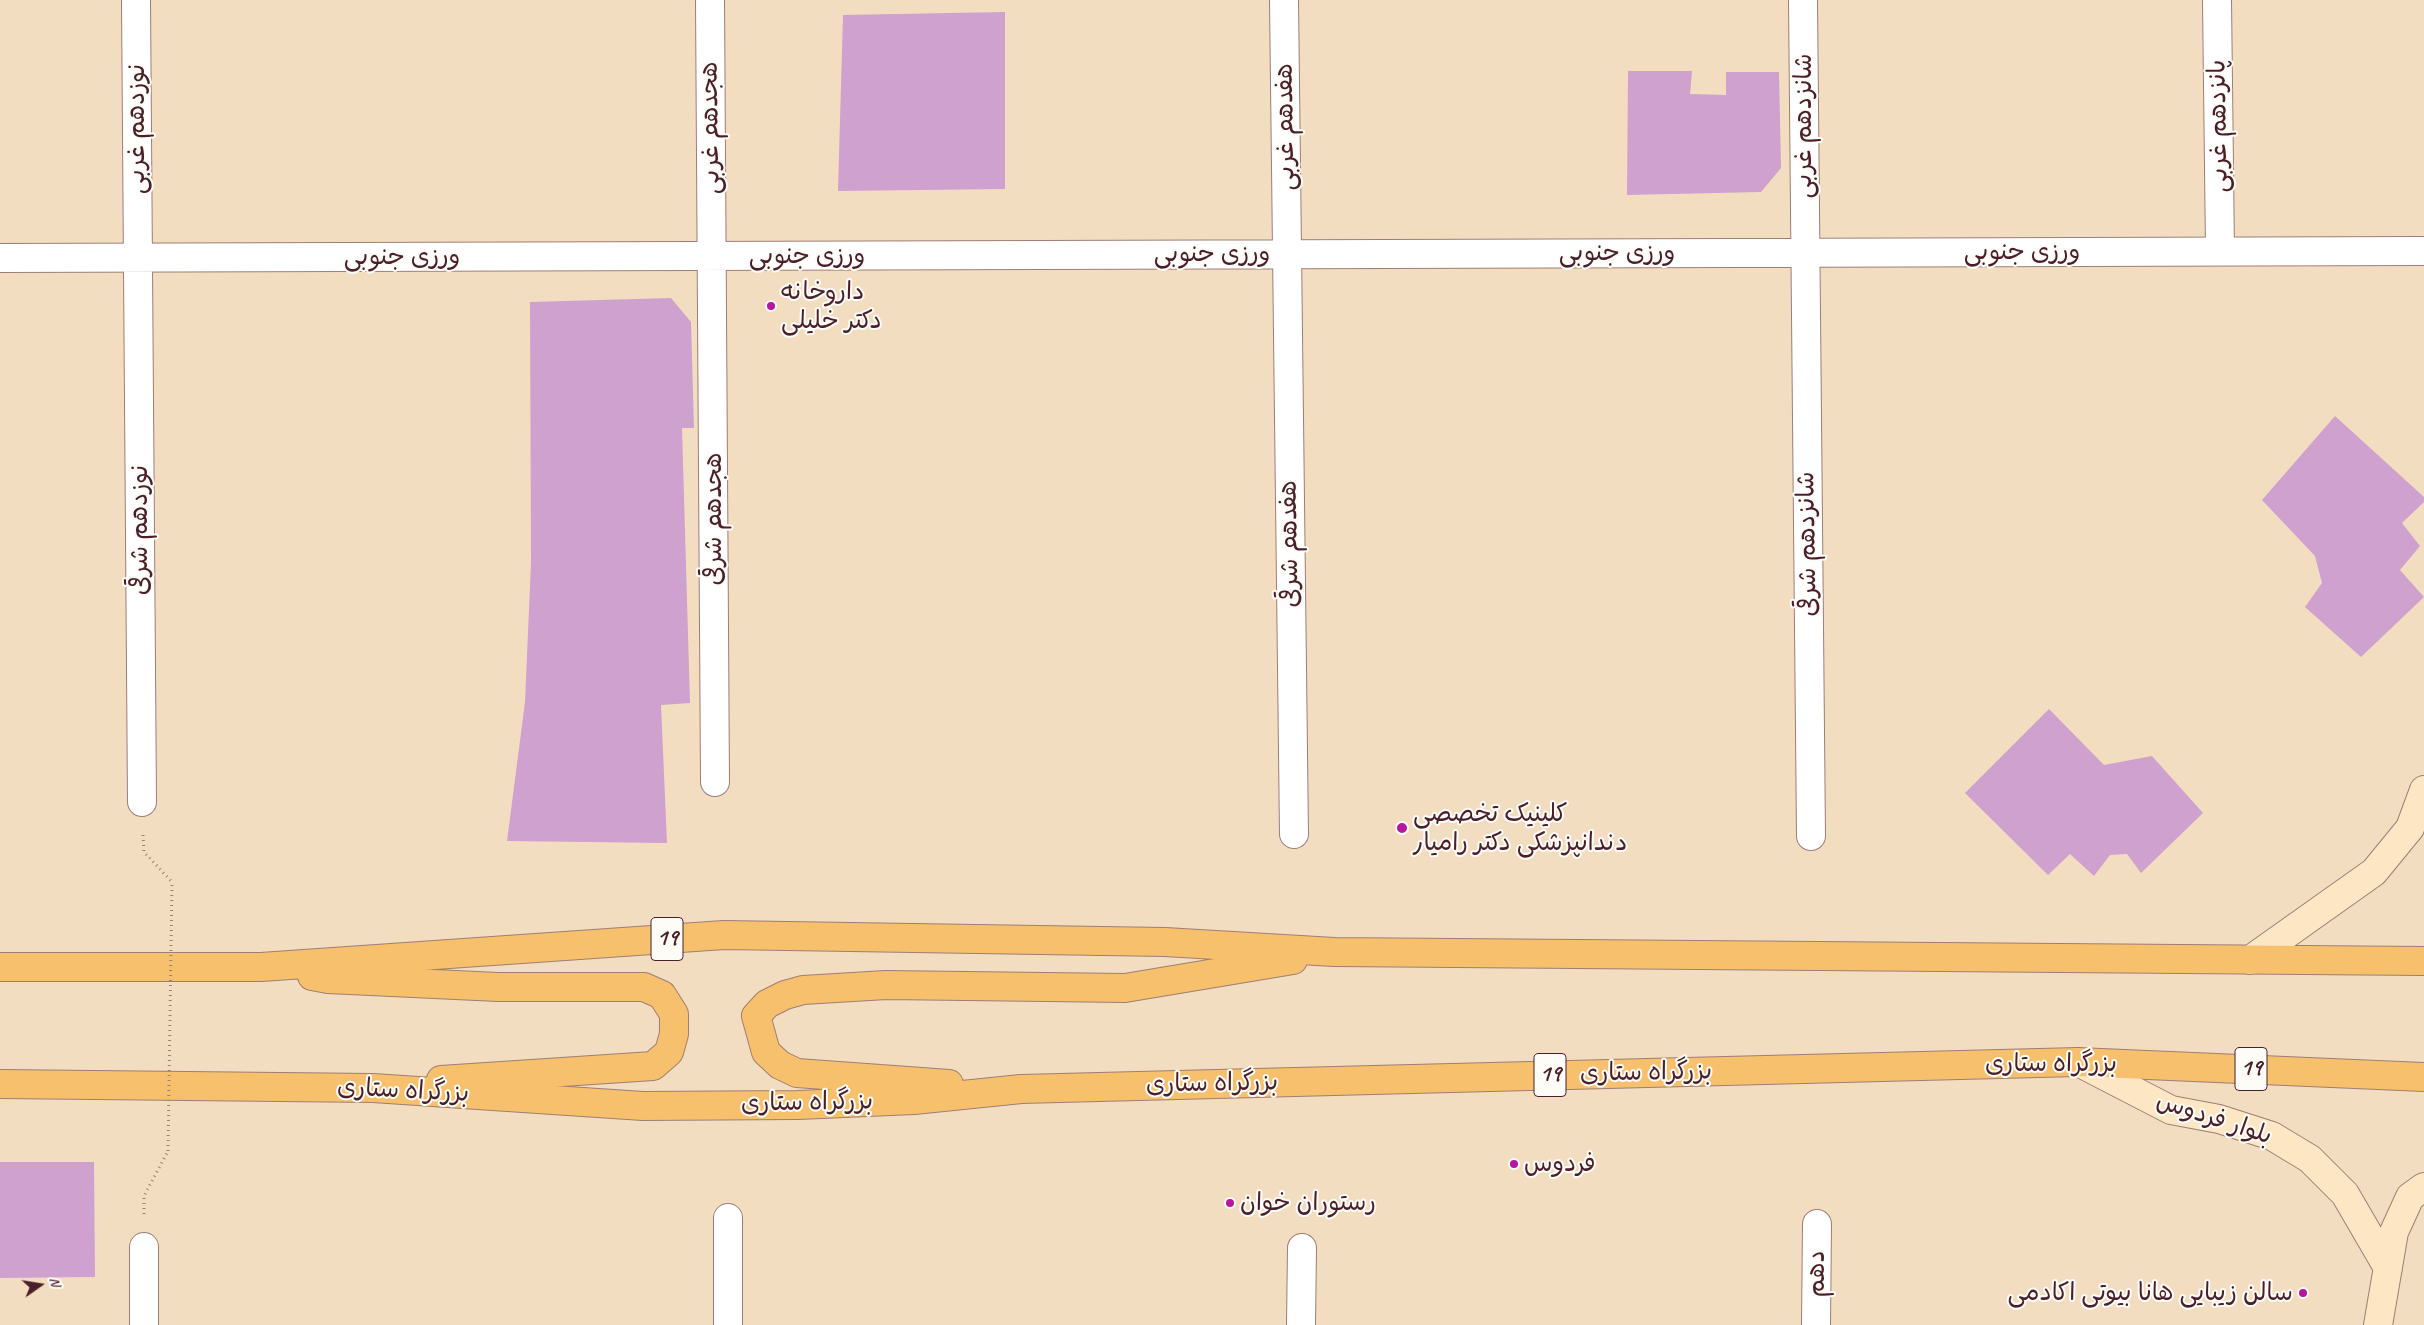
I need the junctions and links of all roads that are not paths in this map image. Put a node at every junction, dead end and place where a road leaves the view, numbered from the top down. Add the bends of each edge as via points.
1 (136, 0) edge
2 (710, 0) edge
3 (1284, 0) edge
4 (1803, 0) edge
5 (2217, 0) edge
6 (2424, 250) edge
7 (2220, 251) junction
8 (1805, 252) junction
9 (1287, 254) junction
10 (713, 256) junction
11 (0, 258) edge
12 (138, 258) junction
13 (715, 782) dead end
14 (2424, 790) edge
15 (142, 802) road end
16 (1294, 834) dead end
17 (1811, 836) dead end
18 (1334, 952) junction
19 (2250, 960) junction
20 (2424, 961) edge
21 (0, 967) edge
22 (261, 967) junction
23 (2078, 1062) junction
24 (2424, 1077) edge
25 (0, 1084) edge
26 (373, 1088) junction
27 (1021, 1089) junction
28 (2424, 1187) edge
29 (728, 1218) dead end
30 (1817, 1224) dead end
31 (144, 1247) road end
32 (1302, 1248) dead end
33 (2388, 1268) junction
34 (144, 1325) edge
35 (728, 1325) edge
36 (1301, 1325) edge
37 (1816, 1325) edge
38 (2378, 1325) edge

1 - 12 street, نوزدهم غربی
2 - 10 street, هجدهم غربی
3 - 9 street, هفدهم غربی
4 - 8 street, شانزدهم غربی
5 - 7 street, پانزدهم غربی
6 - 7 street, ورزی جنوبی
7 - 8 street, ورزی جنوبی
8 - 9 street, ورزی جنوبی
8 - 17 street, شانزدهم شرقی
9 - 10 street, ورزی جنوبی
9 - 16 street, هفدهم شرقی
10 - 12 street, ورزی جنوبی
10 - 13 street, هجدهم شرقی
11 - 12 street, ورزی جنوبی
12 - 15 street, نوزدهم شرقی
14 - 19 main road via 2410,828 2374,872
18 - 19 highway, 19
18 - 22 highway, 19 via 1164,942 724,935
18 - 27 highway via 1126,988 886,985 802,990 767,1004 756,1016 766,1052 780,1065 798,1073
19 - 20 highway, 19
21 - 22 highway, 19
22 - 26 highway via 328,979 498,987 644,987 662,994 674,1014 674,1034 669,1052 653,1066 466,1076
23 - 24 highway, بزرگراه ستاری / 19
23 - 27 highway, بزرگراه ستاری / 19
23 - 33 main road, بلوار فردوس via 2170,1110 2219,1119 2272,1136 2310,1159 2345,1194
25 - 26 highway, بزرگراه ستاری / 19
26 - 27 highway, بزرگراه ستاری / 19 via 643,1106 914,1100
28 - 33 main road via 2410,1197 2402,1210 2394,1232
29 - 35 street
30 - 37 street, دهم
31 - 34 street
32 - 36 street
33 - 38 main road

